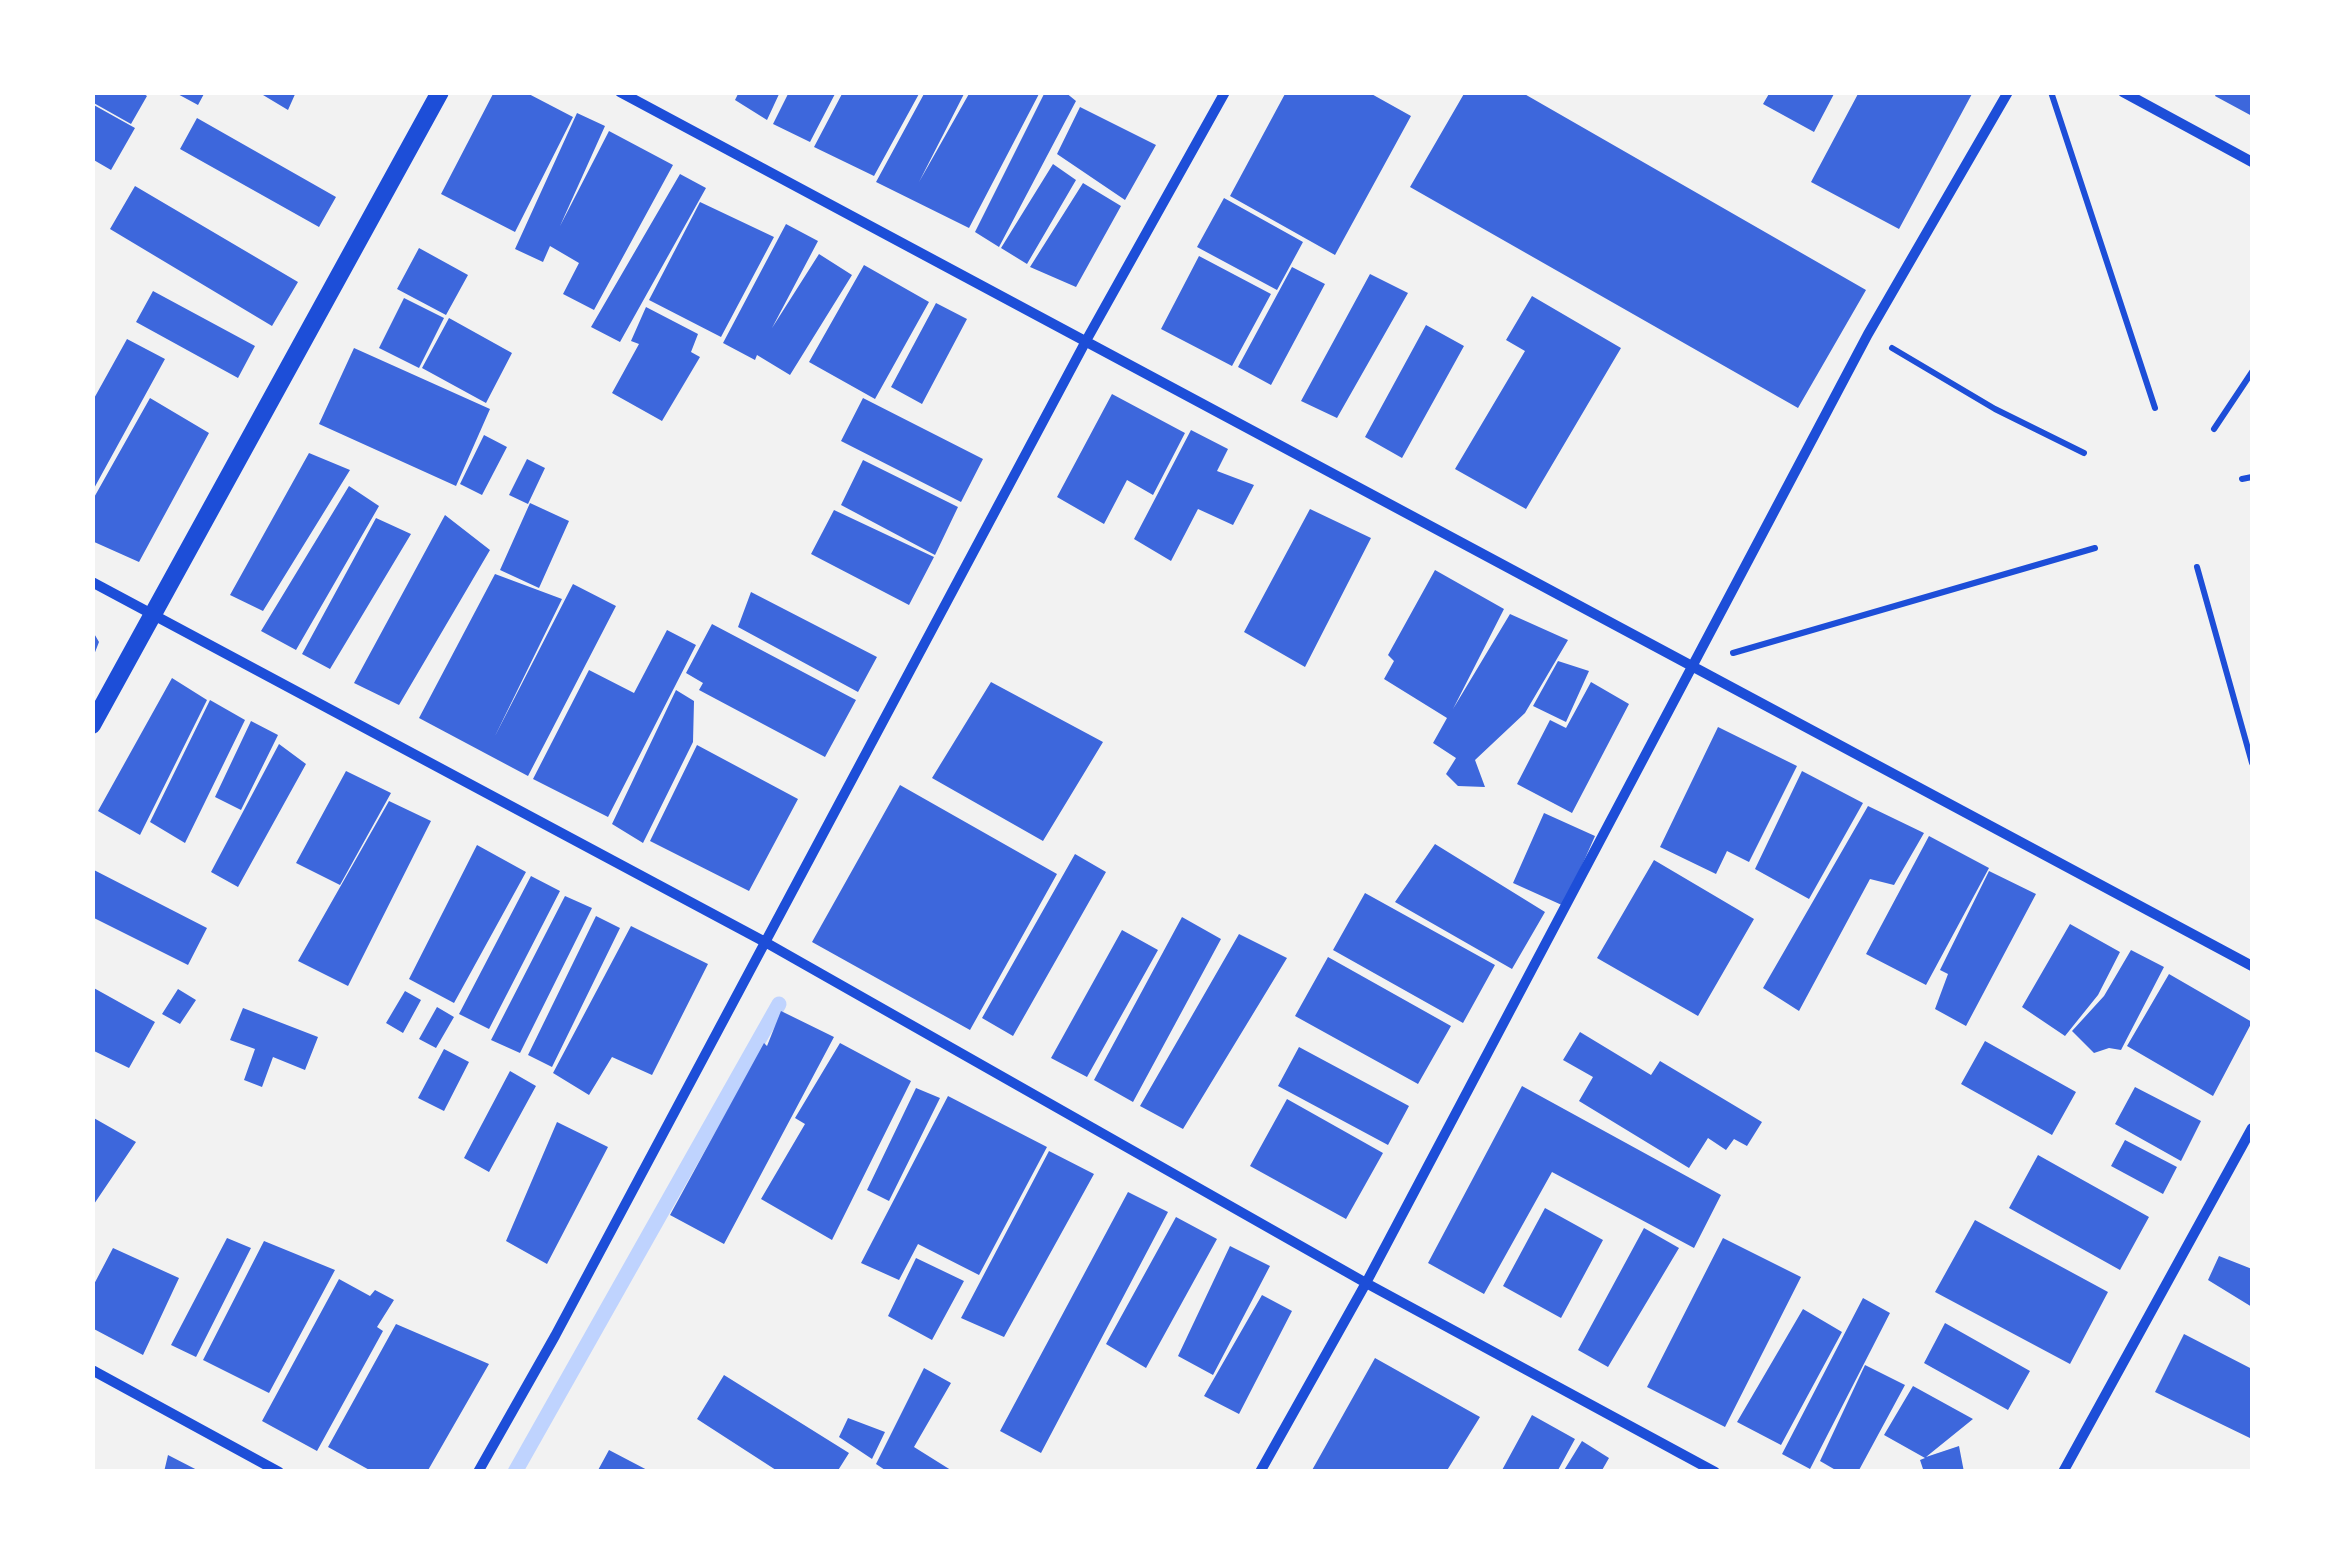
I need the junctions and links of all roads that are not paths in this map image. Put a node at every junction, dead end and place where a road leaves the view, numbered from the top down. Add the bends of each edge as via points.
1 (440, 92) edge
2 (620, 92) edge
3 (1225, 92) edge
4 (2008, 92) edge
5 (2123, 92) edge
6 (2252, 162) edge
7 (1087, 339) junction
8 (92, 582) edge
9 (154, 615) junction
10 (1693, 664) junction
11 (92, 725) edge
12 (765, 942) junction
13 (2252, 966) edge
14 (2252, 1128) edge
15 (1366, 1282) junction
16 (92, 1370) edge
17 (279, 1472) edge
18 (478, 1472) edge
19 (1260, 1472) edge
20 (1715, 1472) edge
21 (2064, 1472) edge

1 - 9 street
2 - 7 street
3 - 7 street
4 - 10 street via 1868,334
5 - 6 street
7 - 10 street
7 - 12 street
8 - 9 street
9 - 11 street
9 - 12 street
10 - 13 street
10 - 15 street
12 - 15 street
12 - 18 street
14 - 21 street
15 - 19 street
15 - 20 street
16 - 17 street

